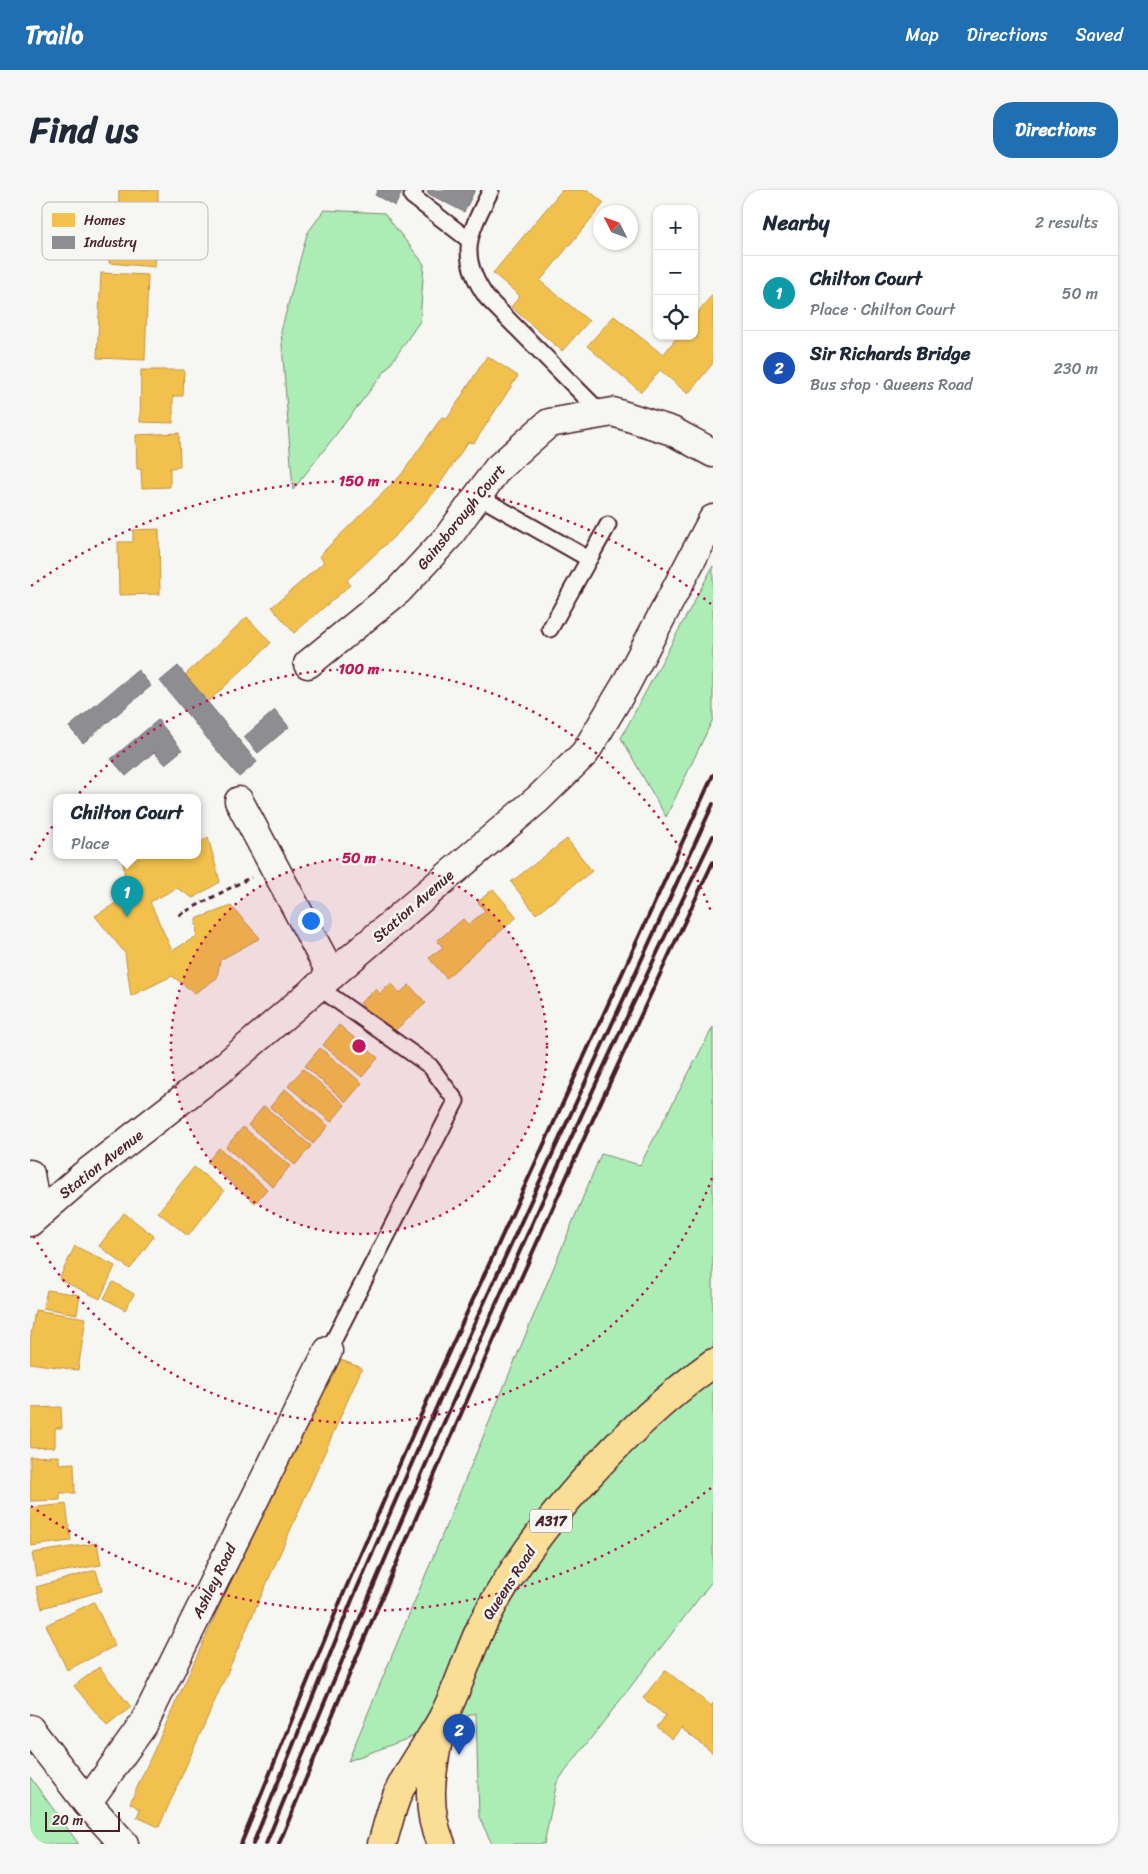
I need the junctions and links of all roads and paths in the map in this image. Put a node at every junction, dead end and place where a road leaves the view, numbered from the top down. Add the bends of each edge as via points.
1 (415, 190) edge
2 (491, 190) edge
3 (469, 240) junction
4 (602, 414) junction
5 (713, 453) edge
6 (478, 496) junction
7 (713, 519) edge
8 (608, 525) dead end
9 (589, 559) junction
10 (550, 630) dead end
11 (308, 664) dead end
12 (239, 801) dead end
13 (272, 866) junction
14 (179, 915) dead end
15 (325, 981) junction
16 (30, 1174) edge
17 (32, 1216) edge
18 (328, 1351) joint
19 (713, 1363) edge
20 (442, 1718) junction
21 (30, 1729) edge
22 (87, 1803) junction
23 (124, 1844) edge
24 (382, 1844) edge
25 (441, 1844) edge

1 - 3 lane via 412,196
2 - 3 lane
3 - 4 lane via 473,269 487,298
4 - 5 street, Gainsborough Court via 613,412 672,431
4 - 6 street, Gainsborough Court via 549,423 498,468
6 - 9 lane
6 - 11 street, Gainsborough Court via 448,537 398,591
7 - 15 street, Station Avenue via 586,754
8 - 9 lane
9 - 10 lane
12 - 13 street
13 - 14 path
13 - 15 street
15 - 17 street, Station Avenue via 225,1066
15 - 18 lane via 430,1066 456,1101
16 - 17 street
18 - 22 street, Ashley Road via 143,1725
19 - 20 main road, Queens Road / A317 via 683,1384 625,1438 549,1523 510,1576 483,1623
20 - 24 main road, Queens Road / A317 via 398,1794
20 - 25 main road, Queens Road / A317 via 431,1776 430,1807
21 - 22 street
22 - 23 street

